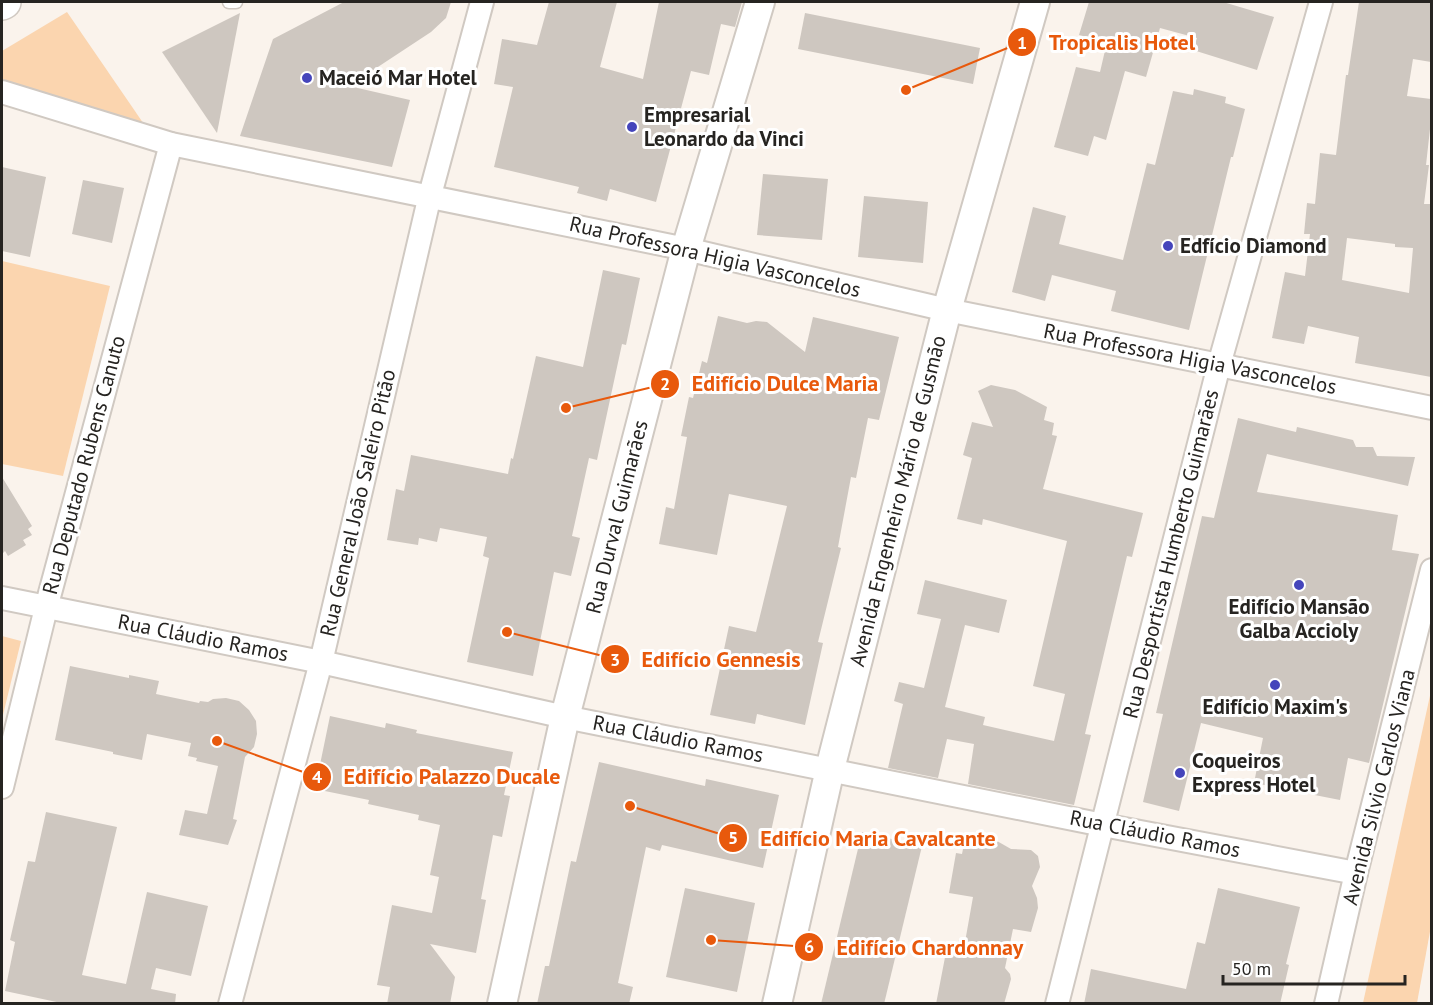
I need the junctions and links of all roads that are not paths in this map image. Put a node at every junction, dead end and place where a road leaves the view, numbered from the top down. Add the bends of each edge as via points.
1 (229, 2) edge
2 (236, 2) edge
3 (482, 2) edge
4 (760, 2) edge
5 (1035, 2) edge
6 (1320, 2) edge
7 (2, 92) edge
8 (171, 144) junction
9 (430, 195) junction
10 (686, 249) junction
11 (946, 310) junction
12 (1219, 365) junction
13 (1431, 408) edge
14 (1431, 570) edge
15 (2, 598) edge
16 (46, 608) junction
17 (321, 662) junction
18 (565, 717) junction
19 (830, 770) junction
20 (2, 787) edge
21 (1103, 825) junction
22 (1356, 873) junction
23 (230, 1004) edge
24 (502, 1004) edge
25 (777, 1004) edge
26 (1057, 1004) edge
27 (1326, 1004) edge

1 - 2 lane
3 - 9 street, Rua General João Saleiro Pitão
4 - 10 street, Rua Durval Guimarães
5 - 11 street, Avenida Engenheiro Mário de Gusmão
6 - 12 street, Rua Desportista Humberto Guimarães
7 - 8 street, Rua Professora Higia Vasconcelos
8 - 9 street, Rua Professora Higia Vasconcelos
8 - 16 street, Rua Deputado Rubens Canuto
9 - 10 street, Rua Professora Higia Vasconcelos
9 - 17 street, Rua General João Saleiro Pitão
10 - 11 street, Rua Professora Higia Vasconcelos
10 - 18 street, Rua Durval Guimarães
11 - 12 street, Rua Professora Higia Vasconcelos
11 - 19 street, Avenida Engenheiro Mário de Gusmão
12 - 13 street, Rua Professora Higia Vasconcelos
12 - 21 street, Rua Desportista Humberto Guimarães
14 - 22 street, Avenida Silvio Carlos Viana
15 - 16 street, Rua Cláudio Ramos
16 - 17 street, Rua Cláudio Ramos
16 - 20 street, Rua Deputado Rubens Canuto
17 - 18 street, Rua Cláudio Ramos
17 - 23 street, Rua General João Saleiro Pitão
18 - 19 street, Rua Cláudio Ramos
18 - 24 street, Rua Durval Guimarães
19 - 21 street, Rua Cláudio Ramos
19 - 25 street, Avenida Engenheiro Mário de Gusmão
21 - 22 street, Rua Cláudio Ramos
21 - 26 street, Rua Desportista Humberto Guimarães
22 - 27 street, Avenida Silvio Carlos Viana

